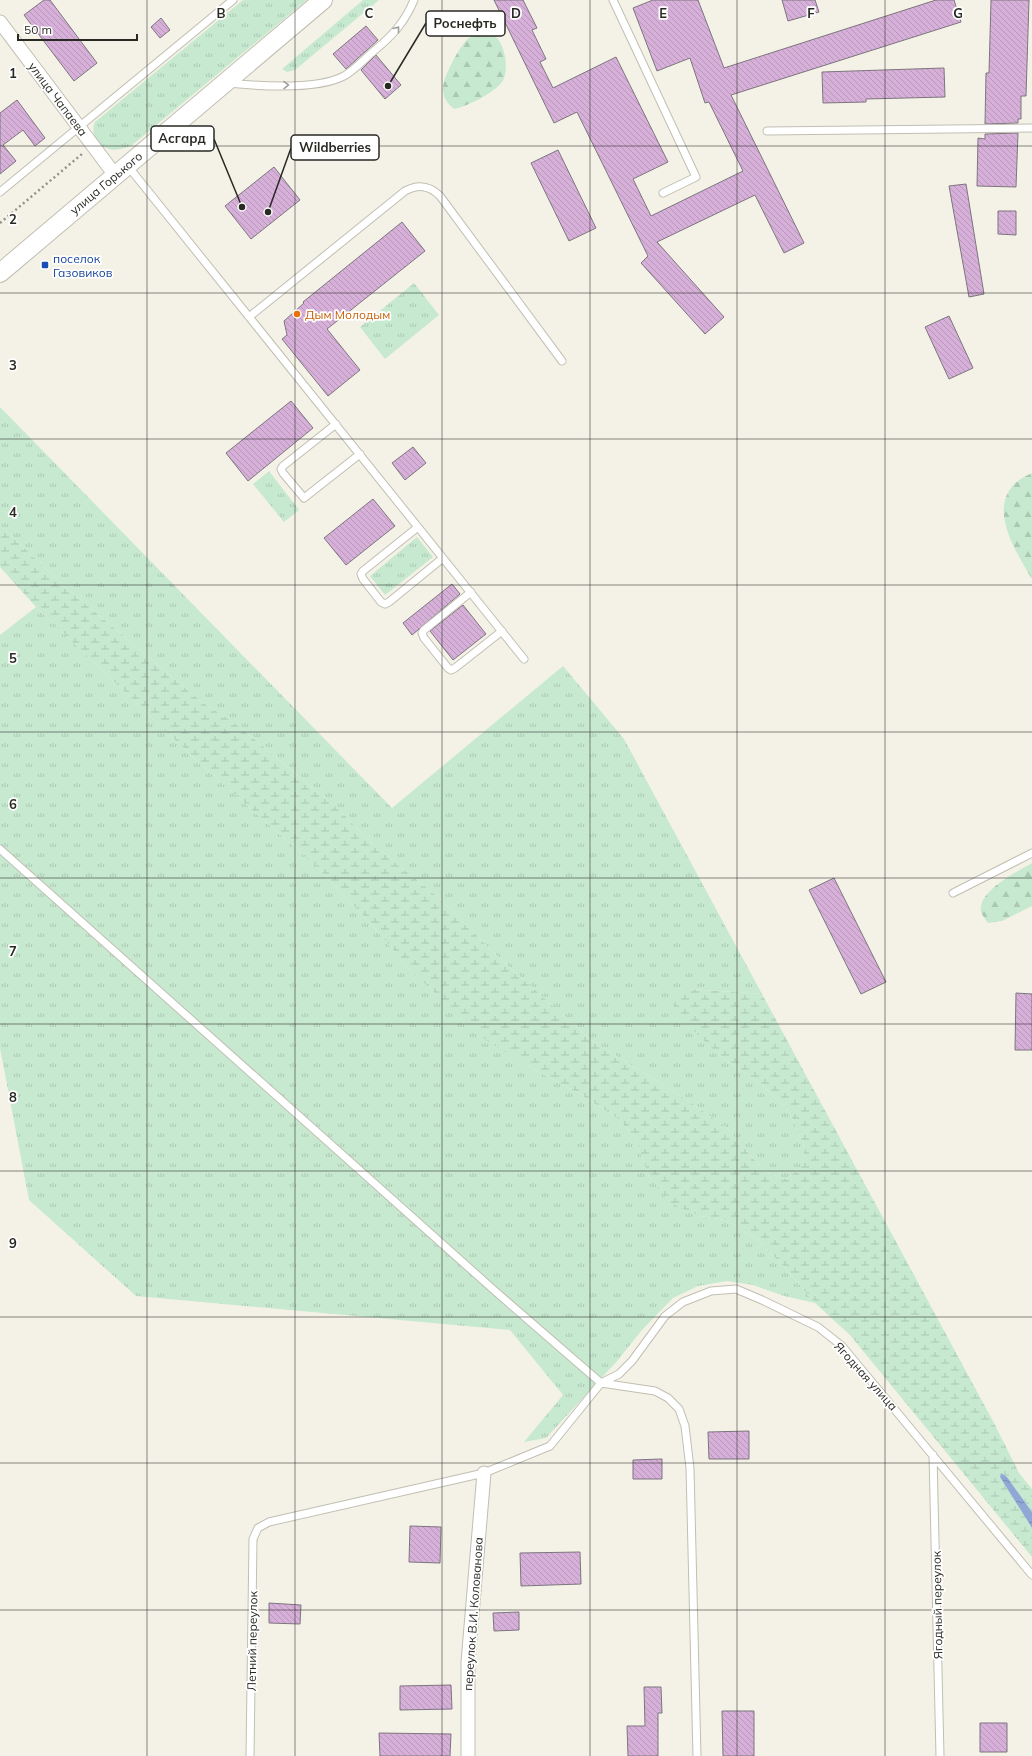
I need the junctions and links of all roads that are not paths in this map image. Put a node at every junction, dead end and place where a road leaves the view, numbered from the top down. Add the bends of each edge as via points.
1 (233, 0) edge
2 (323, 0) edge
3 (414, 0) edge
4 (613, 0) edge
5 (0, 22) edge
6 (224, 83) junction
7 (79, 127) junction
8 (1032, 128) edge
9 (767, 131) dead end
10 (121, 170) junction
11 (0, 192) edge
12 (663, 193) dead end
13 (0, 273) edge
14 (250, 317) junction
15 (562, 361) dead end
16 (336, 424) junction
17 (360, 454) junction
18 (418, 527) junction
19 (443, 558) junction
20 (471, 592) junction
21 (502, 631) junction
22 (524, 659) dead end
23 (0, 849) edge
24 (1032, 854) edge
25 (953, 893) dead end
26 (601, 1383) junction
27 (933, 1455) junction
28 (484, 1473) junction
29 (1032, 1575) edge
30 (250, 1756) edge
31 (468, 1756) edge
32 (697, 1756) edge
33 (940, 1756) edge

1 - 7 lane
2 - 6 main road, улица Горького
6 -> 3 lane via 300,85 314,84 344,75 398,30
4 - 12 lane via 696,177
5 - 7 street, улица Чапаева
6 - 10 main road, улица Горького
7 - 10 street, улица Чапаева via 93,145
7 - 11 lane
8 - 9 lane
10 - 13 main road, улица Горького
10 - 14 lane
14 - 15 lane via 405,192 413,187 422,186 430,188 440,196
14 - 16 lane
16 - 17 lane
16 - 17 lane via 282,469 301,496 308,497
17 - 18 lane
18 - 19 lane
18 - 19 lane via 361,574 381,602 389,602
19 - 20 lane
20 - 21 lane
20 - 21 lane via 424,630 424,638 452,670
21 - 22 lane
23 - 26 lane
24 - 25 lane
26 - 27 lane, Ягодная улица via 619,1374 632,1361 665,1316 683,1302 711,1291 736,1289 818,1328 842,1346
26 - 28 lane via 550,1446
26 - 32 lane via 655,1391 668,1398 679,1409 685,1426 690,1468
27 - 29 lane, Ягодная улица
27 - 33 lane, Ягодный переулок
28 - 30 lane, Летний переулок via 269,1522 258,1528 253,1539
28 - 31 street, переулок В.И. Колованова via 468,1662

